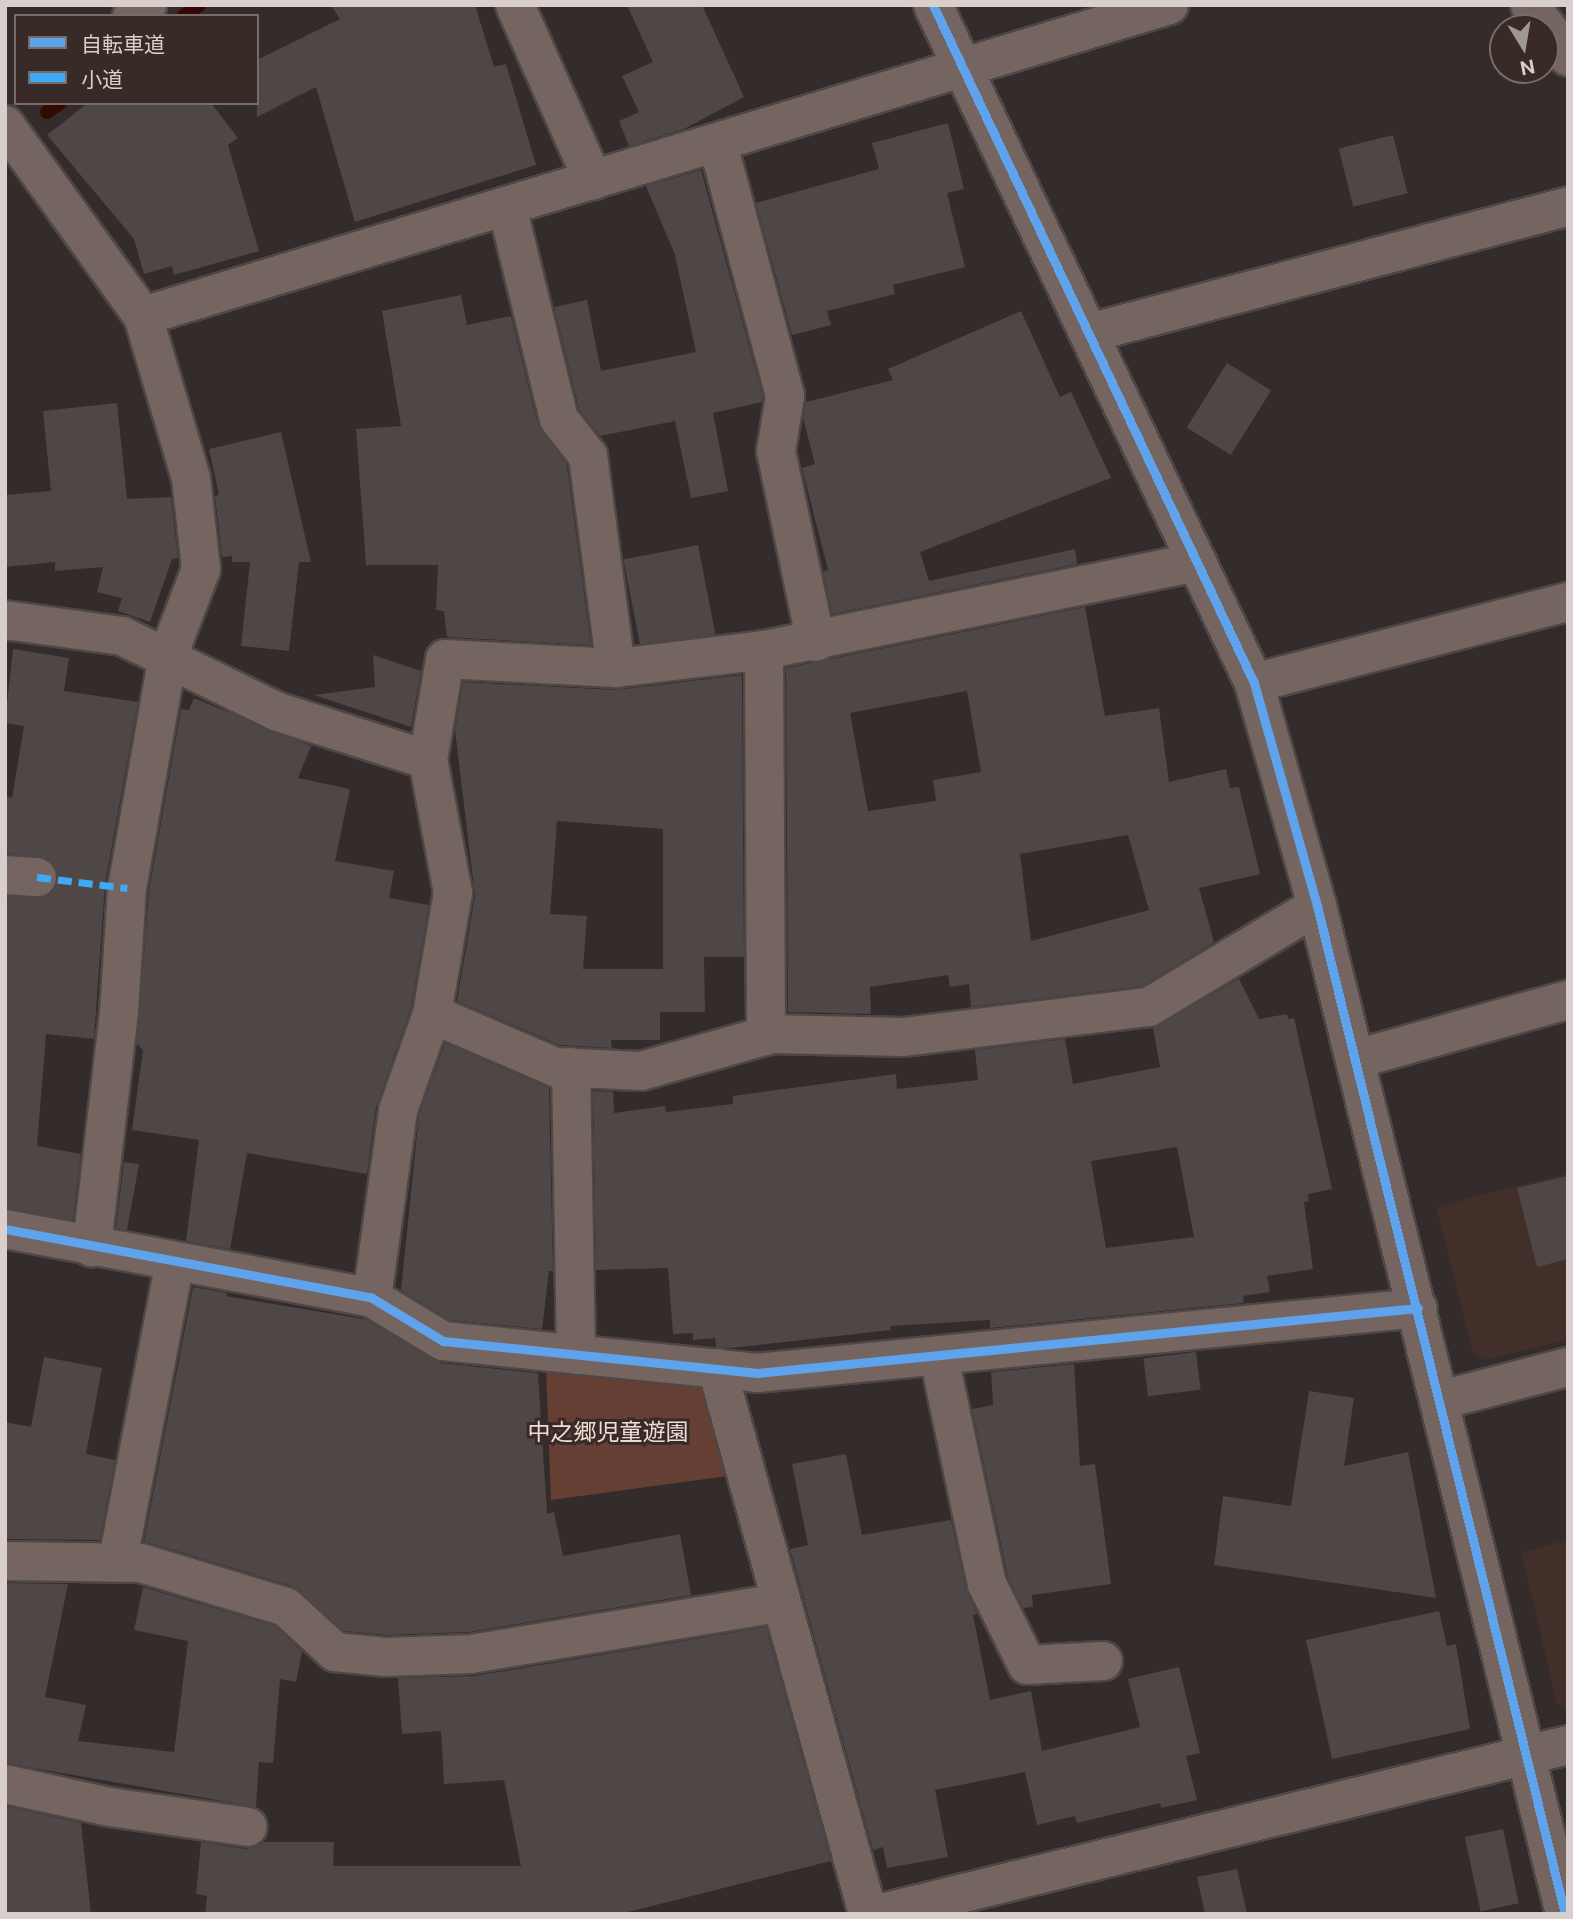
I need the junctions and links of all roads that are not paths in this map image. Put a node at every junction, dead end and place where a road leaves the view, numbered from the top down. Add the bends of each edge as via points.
1 (515, 5) edge
2 (933, 5) edge
3 (1169, 5) edge
4 (1530, 5) edge
5 (1568, 57) edge
6 (962, 68) junction
7 (5, 125) edge
8 (719, 144) junction
9 (593, 180) junction
10 (507, 206) junction
11 (1568, 206) edge
12 (143, 316) junction
13 (1088, 332) junction
14 (1197, 562) junction
15 (1568, 602) edge
16 (5, 620) edge
17 (816, 642) junction
18 (764, 650) junction
19 (168, 656) junction
20 (616, 667) junction
21 (1254, 683) junction
22 (428, 760) junction
23 (1317, 906) junction
24 (1568, 1000) edge
25 (432, 1014) junction
26 (766, 1036) junction
27 (1356, 1059) junction
28 (571, 1068) junction
29 (5, 1229) edge
30 (92, 1247) junction
31 (175, 1262) junction
32 (372, 1298) junction
33 (1418, 1308) junction
34 (576, 1355) junction
35 (939, 1357) junction
36 (1568, 1367) edge
37 (717, 1368) junction
38 (1441, 1400) junction
39 (118, 1560) junction
40 (5, 1561) edge
41 (779, 1603) junction
42 (1103, 1661) dead end
43 (1568, 1745) edge
44 (1525, 1756) junction
45 (5, 1784) edge
46 (248, 1827) dead end
47 (868, 1914) edge
48 (878, 1914) edge
49 (1566, 1914) edge

1 - 9 street
2 - 6 street
3 - 6 street
4 - 5 street
6 - 8 street
6 - 13 street
7 - 12 street
8 - 9 street
8 - 17 street via 785,396 776,451
9 - 10 street
10 - 12 street
10 - 20 street via 559,419 589,456
11 - 13 street
12 - 19 street via 191,478 201,569
13 - 14 street
14 - 17 street
14 - 21 street
15 - 21 street
16 - 19 street via 122,636
17 - 18 street
18 - 20 street
18 - 26 street
19 - 22 street via 278,712
19 - 30 street via 127,888 119,1012
20 - 22 street via 445,659
21 - 23 street
22 - 25 street via 453,893
23 - 26 street via 1149,1007 903,1037
23 - 27 street
24 - 27 street
25 - 28 street via 555,1068
25 - 32 street via 398,1110
26 - 28 street via 641,1071
27 - 33 street
28 - 34 street
29 - 30 street
30 - 31 street
31 - 32 street
31 - 39 street
32 - 34 street via 443,1341
33 - 35 street
33 - 38 street
34 - 37 street
35 - 37 street via 757,1373
35 - 42 street via 987,1584 1027,1665
36 - 38 street
37 - 41 street
38 - 44 street
39 - 40 street
39 - 41 street via 286,1607 335,1652 386,1657 471,1654
41 - 47 street
43 - 44 street
44 - 48 street
44 - 49 street
45 - 46 street via 110,1807

